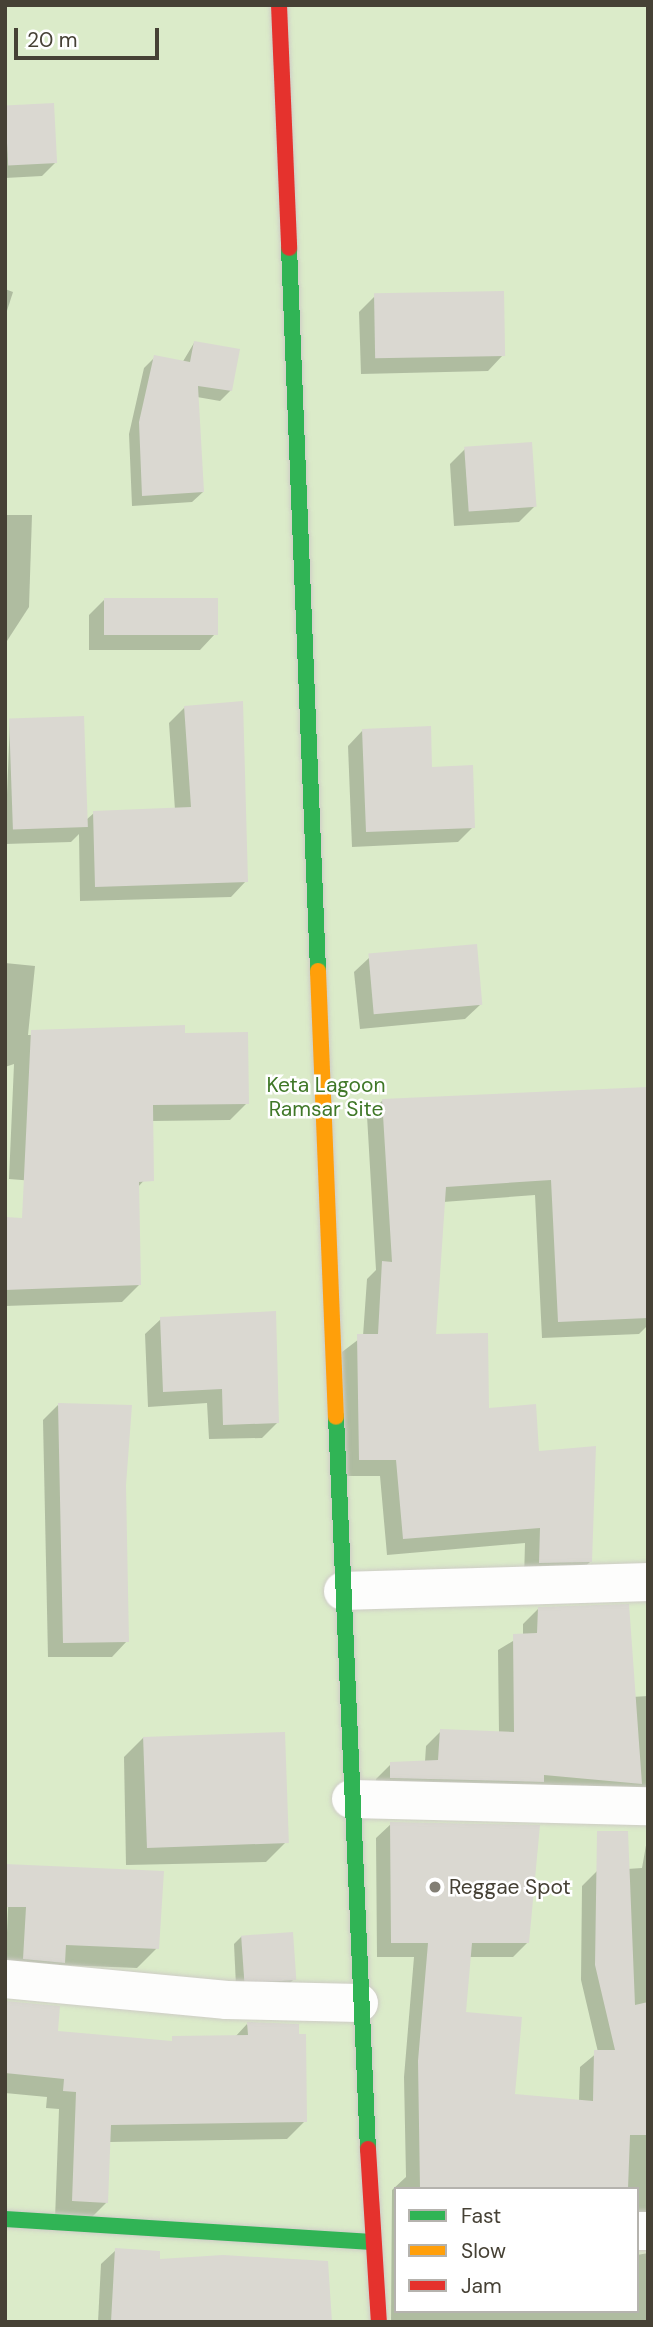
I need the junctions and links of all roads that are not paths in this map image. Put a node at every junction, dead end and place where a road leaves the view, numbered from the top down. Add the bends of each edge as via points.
1 (279, 5) edge
2 (648, 1582) edge
3 (343, 1591) junction
4 (351, 1799) junction
5 (648, 1806) edge
6 (5, 1979) edge
7 (359, 2003) junction
8 (5, 2219) edge
9 (379, 2230) edge
10 (379, 2322) edge

1 - 3 main road
2 - 3 street
3 - 4 main road
4 - 5 street
4 - 7 main road
6 - 7 street via 227,2000
7 - 9 main road
8 - 9 main road
9 - 10 main road

